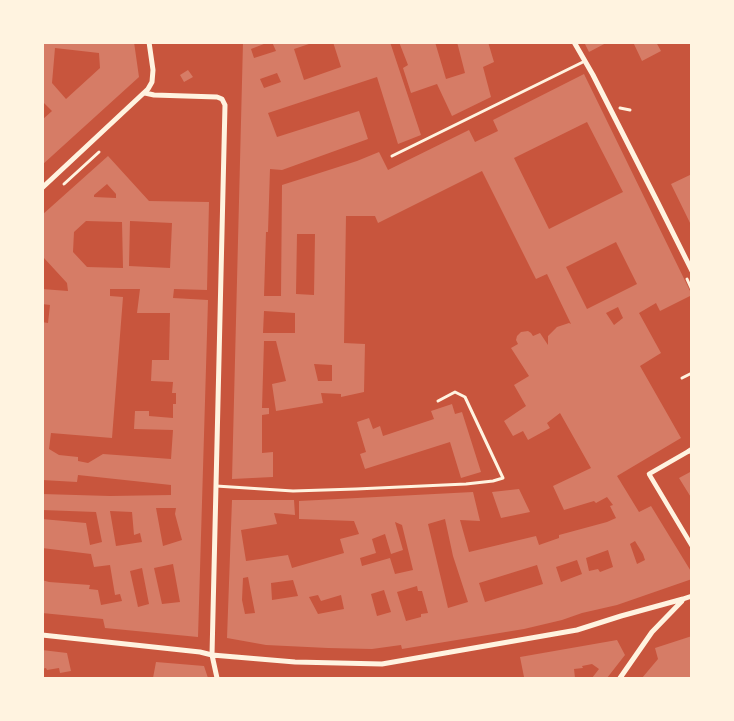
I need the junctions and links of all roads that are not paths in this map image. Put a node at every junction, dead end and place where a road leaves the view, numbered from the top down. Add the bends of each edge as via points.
1 (149, 42) edge
2 (574, 42) edge
3 (585, 61) junction
4 (145, 93) junction
5 (392, 156) dead end
6 (42, 188) edge
7 (692, 271) edge
8 (438, 400) dead end
9 (690, 450) edge
10 (216, 486) junction
11 (692, 546) edge
12 (692, 596) edge
13 (683, 599) junction
14 (42, 635) edge
15 (212, 655) junction
16 (217, 678) edge
17 (620, 678) edge

1 - 4 street via 152,76
2 - 3 street
3 - 5 lane
3 - 7 street
4 - 6 street
4 - 10 street via 217,97 225,105
8 - 10 lane via 455,392 465,397 503,478 466,484 293,491
9 - 11 street via 649,474
10 - 15 street
12 - 13 street
13 - 15 street via 578,630 382,664 295,662
13 - 17 street via 662,619
14 - 15 street
15 - 16 street

